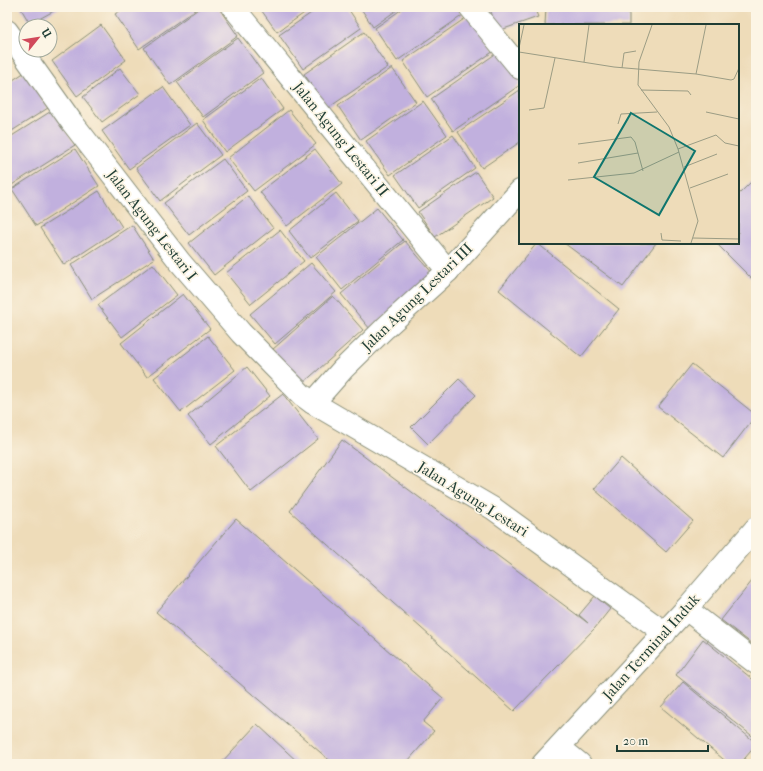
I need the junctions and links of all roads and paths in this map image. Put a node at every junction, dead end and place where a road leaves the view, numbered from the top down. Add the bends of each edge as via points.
1 (233, 7) edge
2 (470, 7) edge
3 (7, 31) edge
4 (519, 67) edge
5 (519, 192) edge
6 (448, 271) junction
7 (313, 404) junction
8 (756, 528) edge
9 (686, 609) junction
10 (665, 633) junction
11 (756, 663) edge
12 (559, 747) junction
13 (543, 764) edge
14 (580, 764) edge

1 - 6 main road, Jalan Agung Lestari II
2 - 4 main road
3 - 7 main road, Jalan Agung Lestari I via 71,121 180,262 241,333
5 - 6 main road, Jalan Agung Lestari III
6 - 7 main road, Jalan Agung Lestari III via 343,369
7 - 10 main road, Jalan Agung Lestari via 494,509
8 - 9 main road, Jalan Terminal Induk
9 - 10 main road, Jalan Terminal Induk
9 - 11 main road
10 - 12 main road, Jalan Terminal Induk
12 - 13 main road, Jalan Terminal Induk
12 - 14 main road

